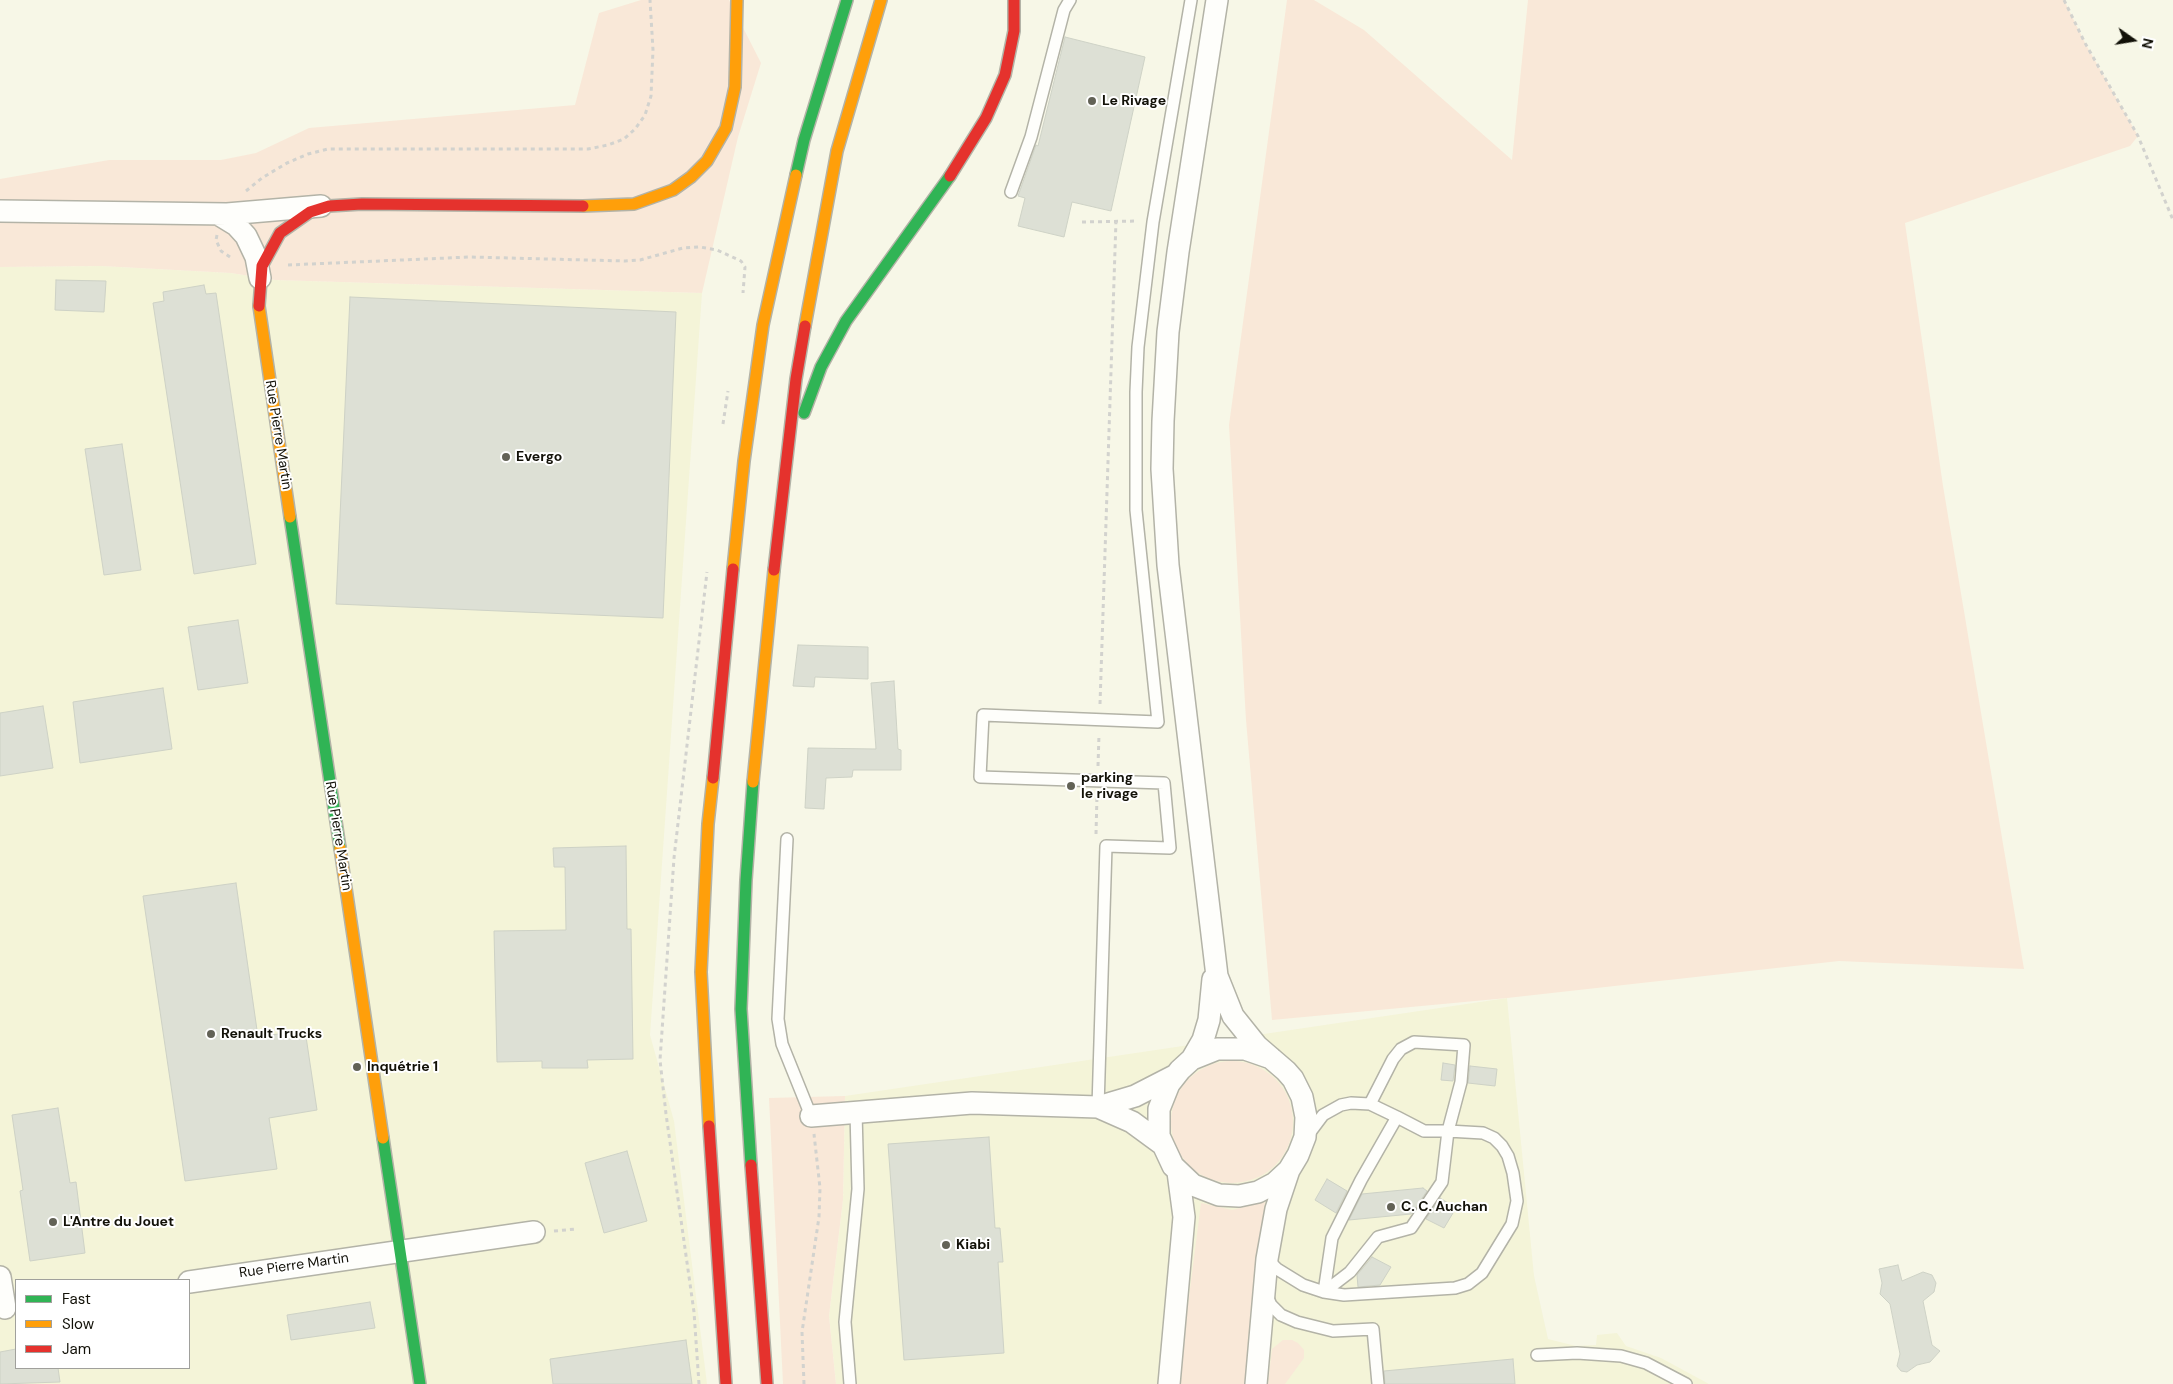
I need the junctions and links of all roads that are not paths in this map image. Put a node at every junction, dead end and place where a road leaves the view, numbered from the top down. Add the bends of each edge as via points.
1 (737, 0) edge
2 (847, 0) edge
3 (881, 0) edge
4 (1014, 0) edge
5 (1070, 0) edge
6 (1191, 0) edge
7 (1218, 5) edge
8 (1011, 192) dead end
9 (329, 206) junction
10 (0, 211) edge
11 (224, 215) junction
12 (260, 271) junction
13 (778, 528) junction
14 (787, 839) dead end
15 (1214, 956) junction
16 (1271, 1058) junction
17 (1192, 1060) junction
18 (1174, 1076) junction
19 (1370, 1104) junction
20 (1098, 1107) junction
21 (856, 1112) junction
22 (811, 1116) joint
23 (1397, 1117) junction
24 (1448, 1131) junction
25 (1162, 1144) junction
26 (1302, 1146) junction
27 (1289, 1170) junction
28 (1178, 1172) junction
29 (534, 1232) dead end
30 (400, 1251) junction
31 (1267, 1259) junction
32 (0, 1277) edge
33 (190, 1282) edge
34 (1264, 1283) junction
35 (1324, 1292) junction
36 (7, 1308) edge
37 (1536, 1355) dead end
38 (420, 1384) edge
39 (726, 1384) edge
40 (767, 1384) edge
41 (850, 1384) edge
42 (1169, 1384) edge
43 (1256, 1384) edge
44 (1378, 1384) edge
45 (1686, 1384) edge

1 - 9 main road, Rue Pierre Martin via 735,88 726,128 707,161 674,190 634,204 613,206
2 - 39 main road via 804,140 763,325 744,461 710,806 703,912 702,1007
3 - 13 main road via 852,94 825,207 796,379
4 - 13 main road via 1010,54 986,118 960,161 846,321 821,367 801,422
5 - 8 lane via 1064,10 1031,137
6 - 20 lane via 1153,222 1138,347 1134,451 1140,561 1158,722 984,715 980,777 1164,783 1170,848 1106,846
7 - 15 street via 1172,291 1162,421 1168,564
9 - 11 street
9 - 12 main road, Rue Pierre Martin via 310,212 280,233
10 - 11 street
11 - 12 street via 246,236
12 - 30 main road, Rue Pierre Martin via 260,319
13 - 40 main road via 751,805 741,1009
14 - 22 lane via 778,1019 782,1044
15 - 16 street via 1222,992 1233,1016 1248,1037
15 - 17 street via 1211,1011 1203,1040
16 - 17 street via 1236,1048 1208,1052
16 - 26 street via 1286,1071 1302,1097 1306,1117
17 - 18 street
18 - 20 street via 1135,1096
18 - 25 street via 1159,1109 1158,1127
19 - 23 lane
19 - 24 lane via 1401,1049 1414,1042 1464,1045 1461,1082
19 - 26 lane via 1351,1103 1331,1109 1316,1123
20 - 21 street via 996,1102
20 - 25 street via 1132,1122
21 - 22 street
21 - 41 lane via 858,1189 845,1322
23 - 24 lane via 1424,1131
23 - 35 lane via 1332,1238
24 - 35 lane via 1442,1182 1411,1228 1378,1237 1350,1272
24 - 35 lane via 1473,1131 1494,1138 1508,1156 1513,1173 1516,1213 1482,1273 1468,1284 1455,1288 1344,1295
25 - 28 street
26 - 27 street
27 - 28 street via 1266,1188 1239,1196 1219,1195 1201,1189
27 - 31 street via 1276,1209
28 - 42 street via 1184,1217
29 - 30 street, Rue Pierre Martin
30 - 33 street, Rue Pierre Martin
30 - 38 main road, Rue Pierre Martin
31 - 34 street
31 - 35 lane via 1290,1278
32 - 36 street
34 - 43 street
34 - 44 lane via 1271,1305 1281,1315 1297,1322 1333,1331 1373,1329
37 - 45 lane via 1621,1356 1646,1363

